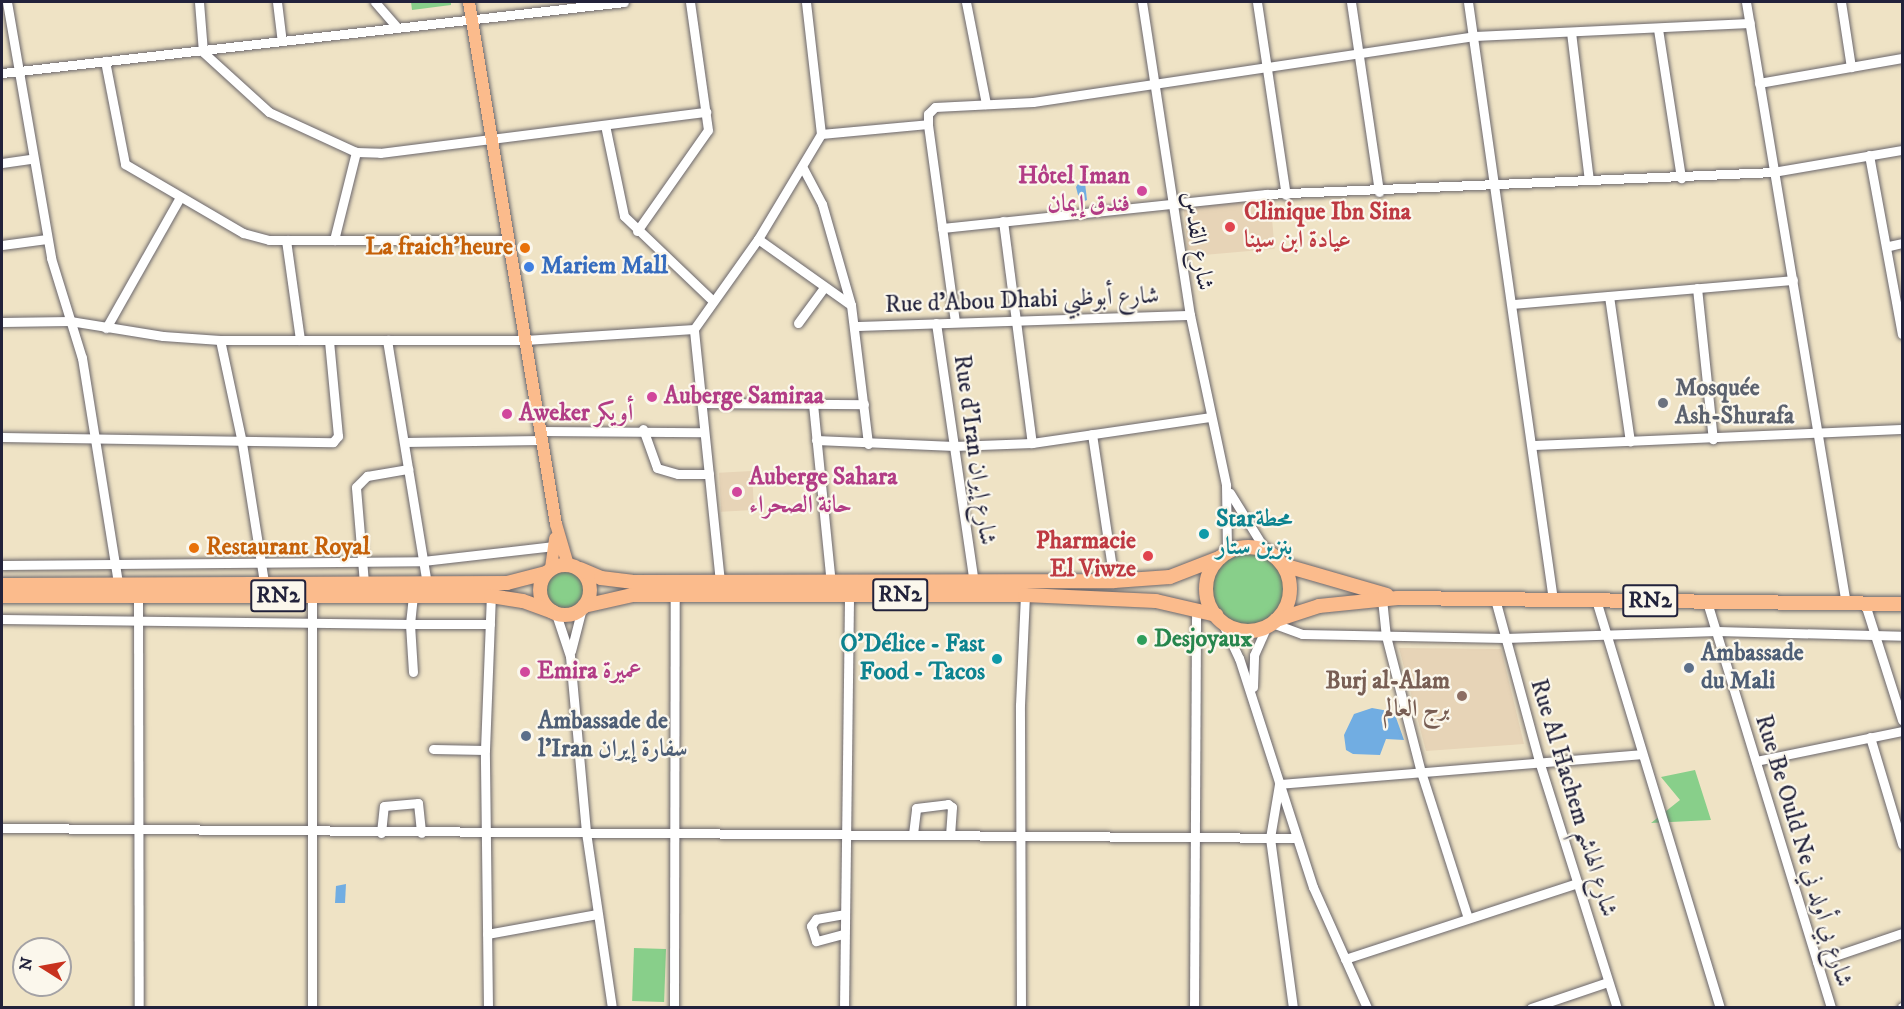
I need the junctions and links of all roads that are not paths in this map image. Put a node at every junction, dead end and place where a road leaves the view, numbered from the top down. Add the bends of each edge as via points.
1 (7, 2) edge
2 (199, 2) edge
3 (277, 2) edge
4 (375, 2) edge
5 (469, 2) edge
6 (624, 2) edge
7 (690, 2) edge
8 (806, 2) edge
9 (966, 2) edge
10 (1142, 2) edge
11 (1257, 2) edge
12 (1351, 2) edge
13 (1468, 2) edge
14 (1746, 2) edge
15 (1840, 2) edge
16 (606, 3) edge
17 (471, 19) junction
18 (1749, 23) junction
19 (397, 27) junction
20 (1658, 29) junction
21 (1571, 32) junction
22 (1474, 36) junction
23 (282, 41) junction
24 (203, 52) junction
25 (1359, 54) junction
26 (1902, 58) edge
27 (105, 61) junction
28 (1267, 65) junction
29 (1851, 67) junction
30 (18, 71) junction
31 (2, 73) edge
32 (1759, 83) junction
33 (1155, 84) junction
34 (986, 104) junction
35 (706, 112) junction
36 (928, 124) junction
37 (605, 125) junction
38 (821, 134) junction
39 (492, 140) junction
40 (1902, 150) edge
41 (356, 152) junction
42 (1869, 155) junction
43 (32, 159) junction
44 (2, 163) edge
45 (803, 168) junction
46 (1773, 172) junction
47 (1681, 178) junction
48 (1589, 180) junction
49 (1494, 184) junction
50 (1379, 192) junction
51 (1286, 195) junction
52 (180, 197) junction
53 (1171, 205) junction
54 (1003, 221) junction
55 (942, 228) junction
56 (637, 231) junction
57 (47, 239) junction
58 (758, 239) junction
59 (286, 240) junction
60 (334, 240) junction
61 (508, 240) junction
62 (1902, 243) edge
63 (2, 245) edge
64 (1889, 246) junction
65 (1793, 280) junction
66 (1697, 288) junction
67 (823, 289) junction
68 (1609, 296) junction
69 (712, 300) junction
70 (1513, 304) junction
71 (851, 305) junction
72 (1190, 315) junction
73 (1016, 320) junction
74 (70, 321) junction
75 (2, 322) edge
76 (955, 322) junction
77 (798, 323) dead end
78 (936, 323) junction
79 (855, 326) junction
80 (106, 328) junction
81 (694, 329) junction
82 (1902, 334) edge
83 (220, 340) junction
84 (300, 340) junction
85 (329, 340) junction
86 (387, 340) junction
87 (525, 340) junction
88 (702, 404) junction
89 (813, 404) junction
90 (864, 404) junction
91 (1210, 417) junction
92 (643, 429) junction
93 (1902, 429) edge
94 (702, 432) junction
95 (1092, 434) junction
96 (541, 435) junction
97 (1816, 435) junction
98 (95, 436) junction
99 (2, 437) edge
100 (1713, 439) junction
101 (816, 440) junction
102 (1630, 441) junction
103 (242, 442) junction
104 (404, 442) junction
105 (1032, 443) junction
106 (868, 444) junction
107 (1533, 445) junction
108 (954, 446) junction
109 (408, 469) junction
110 (709, 474) junction
111 (1226, 485) junction
112 (556, 524) junction
113 (554, 546) junction
114 (1266, 550) junction
115 (1223, 555) junction
116 (423, 561) junction
117 (261, 562) junction
118 (362, 562) junction
119 (115, 564) junction
120 (2, 565) edge
121 (1283, 565) junction
122 (574, 567) junction
123 (548, 571) junction
124 (1114, 581) junction
125 (720, 582) junction
126 (364, 583) junction
127 (427, 583) junction
128 (831, 583) junction
129 (974, 583) junction
130 (2, 585) edge
131 (265, 590) junction
132 (119, 591) junction
133 (675, 595) junction
134 (849, 595) junction
135 (1025, 595) junction
136 (2, 596) edge
137 (312, 596) junction
138 (413, 596) junction
139 (491, 596) junction
140 (138, 597) junction
141 (1398, 598) junction
142 (1382, 599) junction
143 (1495, 599) junction
144 (1553, 600) junction
145 (1596, 600) junction
146 (1707, 602) junction
147 (1846, 604) junction
148 (1865, 604) junction
149 (1902, 604) edge
150 (583, 607) junction
151 (1196, 609) junction
152 (554, 613) junction
153 (2, 619) edge
154 (138, 619) junction
155 (1219, 619) junction
156 (312, 621) junction
157 (1272, 623) junction
158 (410, 624) junction
159 (490, 624) junction
160 (1717, 631) junction
161 (1606, 633) junction
162 (1873, 634) junction
163 (1386, 636) junction
164 (1902, 636) edge
165 (1505, 638) junction
166 (570, 656) junction
167 (413, 672) dead end
168 (1255, 708) junction
169 (1902, 720) edge
170 (1902, 731) edge
171 (1870, 737) junction
172 (433, 749) dead end
173 (485, 750) junction
174 (1642, 754) junction
175 (1539, 761) junction
176 (1756, 762) junction
177 (1421, 772) junction
178 (1279, 784) junction
179 (139, 827) junction
180 (2, 828) edge
181 (312, 832) junction
182 (485, 832) junction
183 (586, 832) junction
184 (381, 833) junction
185 (421, 833) junction
186 (674, 833) junction
187 (950, 833) junction
188 (913, 834) junction
189 (846, 835) junction
190 (1019, 836) junction
191 (1195, 836) junction
192 (1270, 838) junction
193 (1296, 838) junction
194 (1902, 844) edge
195 (1578, 883) junction
196 (597, 914) junction
197 (843, 914) junction
198 (1468, 918) junction
199 (1902, 933) edge
200 (487, 934) junction
201 (843, 934) junction
202 (1345, 959) junction
203 (1817, 962) junction
204 (1608, 982) junction
205 (139, 1008) edge
206 (312, 1008) edge
207 (488, 1008) edge
208 (612, 1008) edge
209 (674, 1008) edge
210 (844, 1008) edge
211 (1021, 1008) edge
212 (1194, 1008) edge
213 (1293, 1008) edge
214 (1367, 1008) edge
215 (1531, 1008) edge
216 (1617, 1008) edge
217 (1720, 1008) edge
218 (1831, 1008) edge

1 - 30 street
2 - 24 street
3 - 23 street
4 - 19 street
5 - 17 main road
6 - 16 street
7 - 35 street
8 - 38 street
9 - 34 street
10 - 33 street, شارع القدس
11 - 28 street
12 - 25 street
13 - 22 street
14 - 18 street
15 - 29 street
16 - 17 street
17 - 19 street
17 - 39 main road
18 - 20 street
18 - 32 street
19 - 23 street
20 - 21 street
20 - 47 street
21 - 22 street
21 - 48 street
22 - 25 street
22 - 49 street
23 - 24 street
24 - 27 street
24 - 41 street via 269,112
25 - 28 street
25 - 50 street
26 - 29 street
27 - 30 street
27 - 52 street via 123,161
28 - 33 street
28 - 51 street
29 - 32 street
30 - 31 street
30 - 43 street
32 - 46 street
33 - 34 street via 1033,102
33 - 53 street, شارع القدس
34 - 36 street, Rue d'Iran شارع إيران via 931,110
35 - 37 street
35 - 56 street via 705,138
36 - 38 street
36 - 55 street, Rue d'Iran شارع إيران
37 - 39 street
37 - 56 street via 618,200 624,216
38 - 45 street
39 - 41 street via 380,153
39 - 61 main road
40 - 42 street
41 - 60 street
42 - 46 street
42 - 64 street
43 - 44 street
43 - 57 street
45 - 58 street
45 - 71 street via 822,204
46 - 47 street
46 - 65 street
47 - 48 street
48 - 49 street
49 - 50 street
49 - 70 street
50 - 51 street
51 - 53 street
52 - 59 street via 243,233
52 - 80 street
53 - 54 street
53 - 72 street, شارع القدس
54 - 55 street
54 - 73 street
55 - 76 street, Rue d'Iran شارع إيران
56 - 69 street
57 - 63 street
57 - 74 street
58 - 67 street, Rue d'Abou Dhabi شارع أبوظبي
58 - 69 street
59 - 60 street
59 - 84 street
60 - 61 street
61 - 87 main road
62 - 64 street
64 - 82 street
65 - 66 street
65 - 97 street
66 - 68 street
66 - 100 street
67 - 71 street, Rue d'Abou Dhabi شارع أبوظبي
67 - 77 street
68 - 70 street
68 - 102 street
69 - 81 street
70 - 107 street
71 - 79 street
72 - 73 street, Rue d'Abou Dhabi شارع أبوظبي
72 - 91 street, شارع القدس
73 - 76 street, Rue d'Abou Dhabi شارع أبوظبي
73 - 105 street
74 - 75 street
74 - 80 street
74 - 98 street via 82,358
76 - 78 street, Rue d'Abou Dhabi شارع أبوظبي
78 - 79 street, Rue d'Abou Dhabi شارع أبوظبي
78 - 108 street, Rue d'Iran شارع إيران
79 - 90 street
80 - 83 street
81 - 87 street
81 - 88 street
83 - 84 street
83 - 103 street
84 - 85 street
85 - 86 street
85 - 103 street via 336,440
86 - 87 street
86 - 104 street
87 - 96 main road
88 - 89 street
88 - 94 street
89 - 90 street
89 - 101 street
90 - 106 street
91 - 95 street
91 - 111 street, شارع القدس
92 - 94 street
92 - 96 street
92 - 110 street via 644,442 657,468 678,474
93 - 97 street
94 - 110 street
95 - 105 street
95 - 124 street
96 - 104 street
96 - 112 main road
97 - 100 street
97 - 147 street
98 - 99 street
98 - 103 street
98 - 119 street
100 - 102 street
101 - 106 street
101 - 128 street
102 - 107 street
103 - 117 street
104 - 109 street
105 - 108 street
106 - 108 street
107 - 144 street
108 - 129 street, Rue d'Iran شارع إيران
109 - 116 street
109 - 118 street via 367,476 358,482
110 - 125 street
111 - 114 street
111 - 115 street
112 - 113 main road
112 - 122 main road
113 - 116 street
113 - 123 main road
114 - 115 highway via 1243,547
114 - 121 highway
115 - 124 highway, RN2 via 1170,577
115 - 155 highway via 1206,586
116 - 118 street
116 - 127 street
117 - 118 street
117 - 119 street
117 - 131 street
118 - 126 street
119 - 120 street
119 - 132 street
121 - 141 highway, RN2
121 - 157 highway via 1290,594
122 - 123 highway
122 - 125 highway, RN2 via 624,581
122 - 150 highway via 590,586
123 - 127 highway, RN2 via 507,583
123 - 152 highway via 540,594
124 - 129 highway, RN2
125 - 128 highway, RN2
126 - 127 highway, RN2
126 - 131 highway, RN2
128 - 129 highway, RN2
130 - 132 highway, RN2
131 - 132 highway, RN2
131 - 137 highway, RN2
131 - 140 highway, RN2
132 - 136 highway, RN2
132 - 140 highway, RN2
133 - 134 highway, RN2
133 - 150 highway, RN2 via 632,595
133 - 186 street
134 - 135 highway, RN2
134 - 189 street
135 - 151 highway, RN2 via 1156,601
135 - 190 street
137 - 138 highway, RN2
137 - 156 street
138 - 139 highway, RN2
138 - 158 street
139 - 152 highway, RN2 via 523,601
139 - 159 street
140 - 154 street
141 - 142 highway, RN2
141 - 143 highway, RN2
142 - 157 highway, RN2 via 1319,606
142 - 163 street
143 - 144 highway, RN2
143 - 165 street, Rue Al Hachem شارع الهاشم
144 - 145 highway, RN2
145 - 146 highway, RN2
145 - 161 street
146 - 147 highway, RN2
146 - 160 street, Rue Be Ould Ne شارع بي أولد ني
147 - 148 highway, RN2
148 - 149 highway, RN2
148 - 162 street
150 - 152 highway via 567,615
150 - 166 street
151 - 155 highway, RN2
151 - 191 street
152 - 166 street
153 - 154 street
154 - 156 street
154 - 179 street
155 - 157 highway via 1247,631
155 - 168 street via 1239,658
156 - 158 street
156 - 181 street
157 - 163 street via 1302,634
157 - 168 street via 1254,655
158 - 159 street
158 - 167 street
159 - 173 street
160 - 161 street
160 - 162 street
160 - 176 street, Rue Be Ould Ne شارع بي أولد ني
161 - 165 street
161 - 174 street
162 - 164 street
162 - 169 street
163 - 165 street
163 - 177 street
165 - 175 street, Rue Al Hachem شارع الهاشم
166 - 183 street
168 - 178 street
170 - 171 street
171 - 176 street
171 - 194 street
172 - 173 street
173 - 182 street
174 - 175 street
174 - 217 street
175 - 177 street
175 - 195 street, Rue Al Hachem شارع الهاشم
176 - 203 street, Rue Be Ould Ne شارع بي أولد ني
177 - 178 street
177 - 198 street
178 - 192 street
178 - 193 street
179 - 180 street
179 - 181 street
179 - 205 street
181 - 184 street
181 - 206 street
182 - 183 street
182 - 185 street
182 - 200 street
183 - 186 street
183 - 196 street
184 - 185 street
184 - 185 street via 384,806 418,803
186 - 189 street
186 - 209 street
187 - 188 street
187 - 188 street via 952,807 948,804 916,808
187 - 190 street
188 - 189 street
189 - 197 street
190 - 191 street
190 - 211 street
191 - 192 street
191 - 212 street
192 - 193 street
192 - 213 street
193 - 202 street
195 - 198 street
195 - 204 street, Rue Al Hachem شارع الهاشم
196 - 200 street
196 - 208 street
197 - 201 street
197 - 201 street via 816,919 811,926 816,941
198 - 202 street
199 - 203 street
200 - 207 street
201 - 210 street
202 - 214 street
203 - 218 street, Rue Be Ould Ne شارع بي أولد ني
204 - 215 street
204 - 216 street, Rue Al Hachem شارع الهاشم

